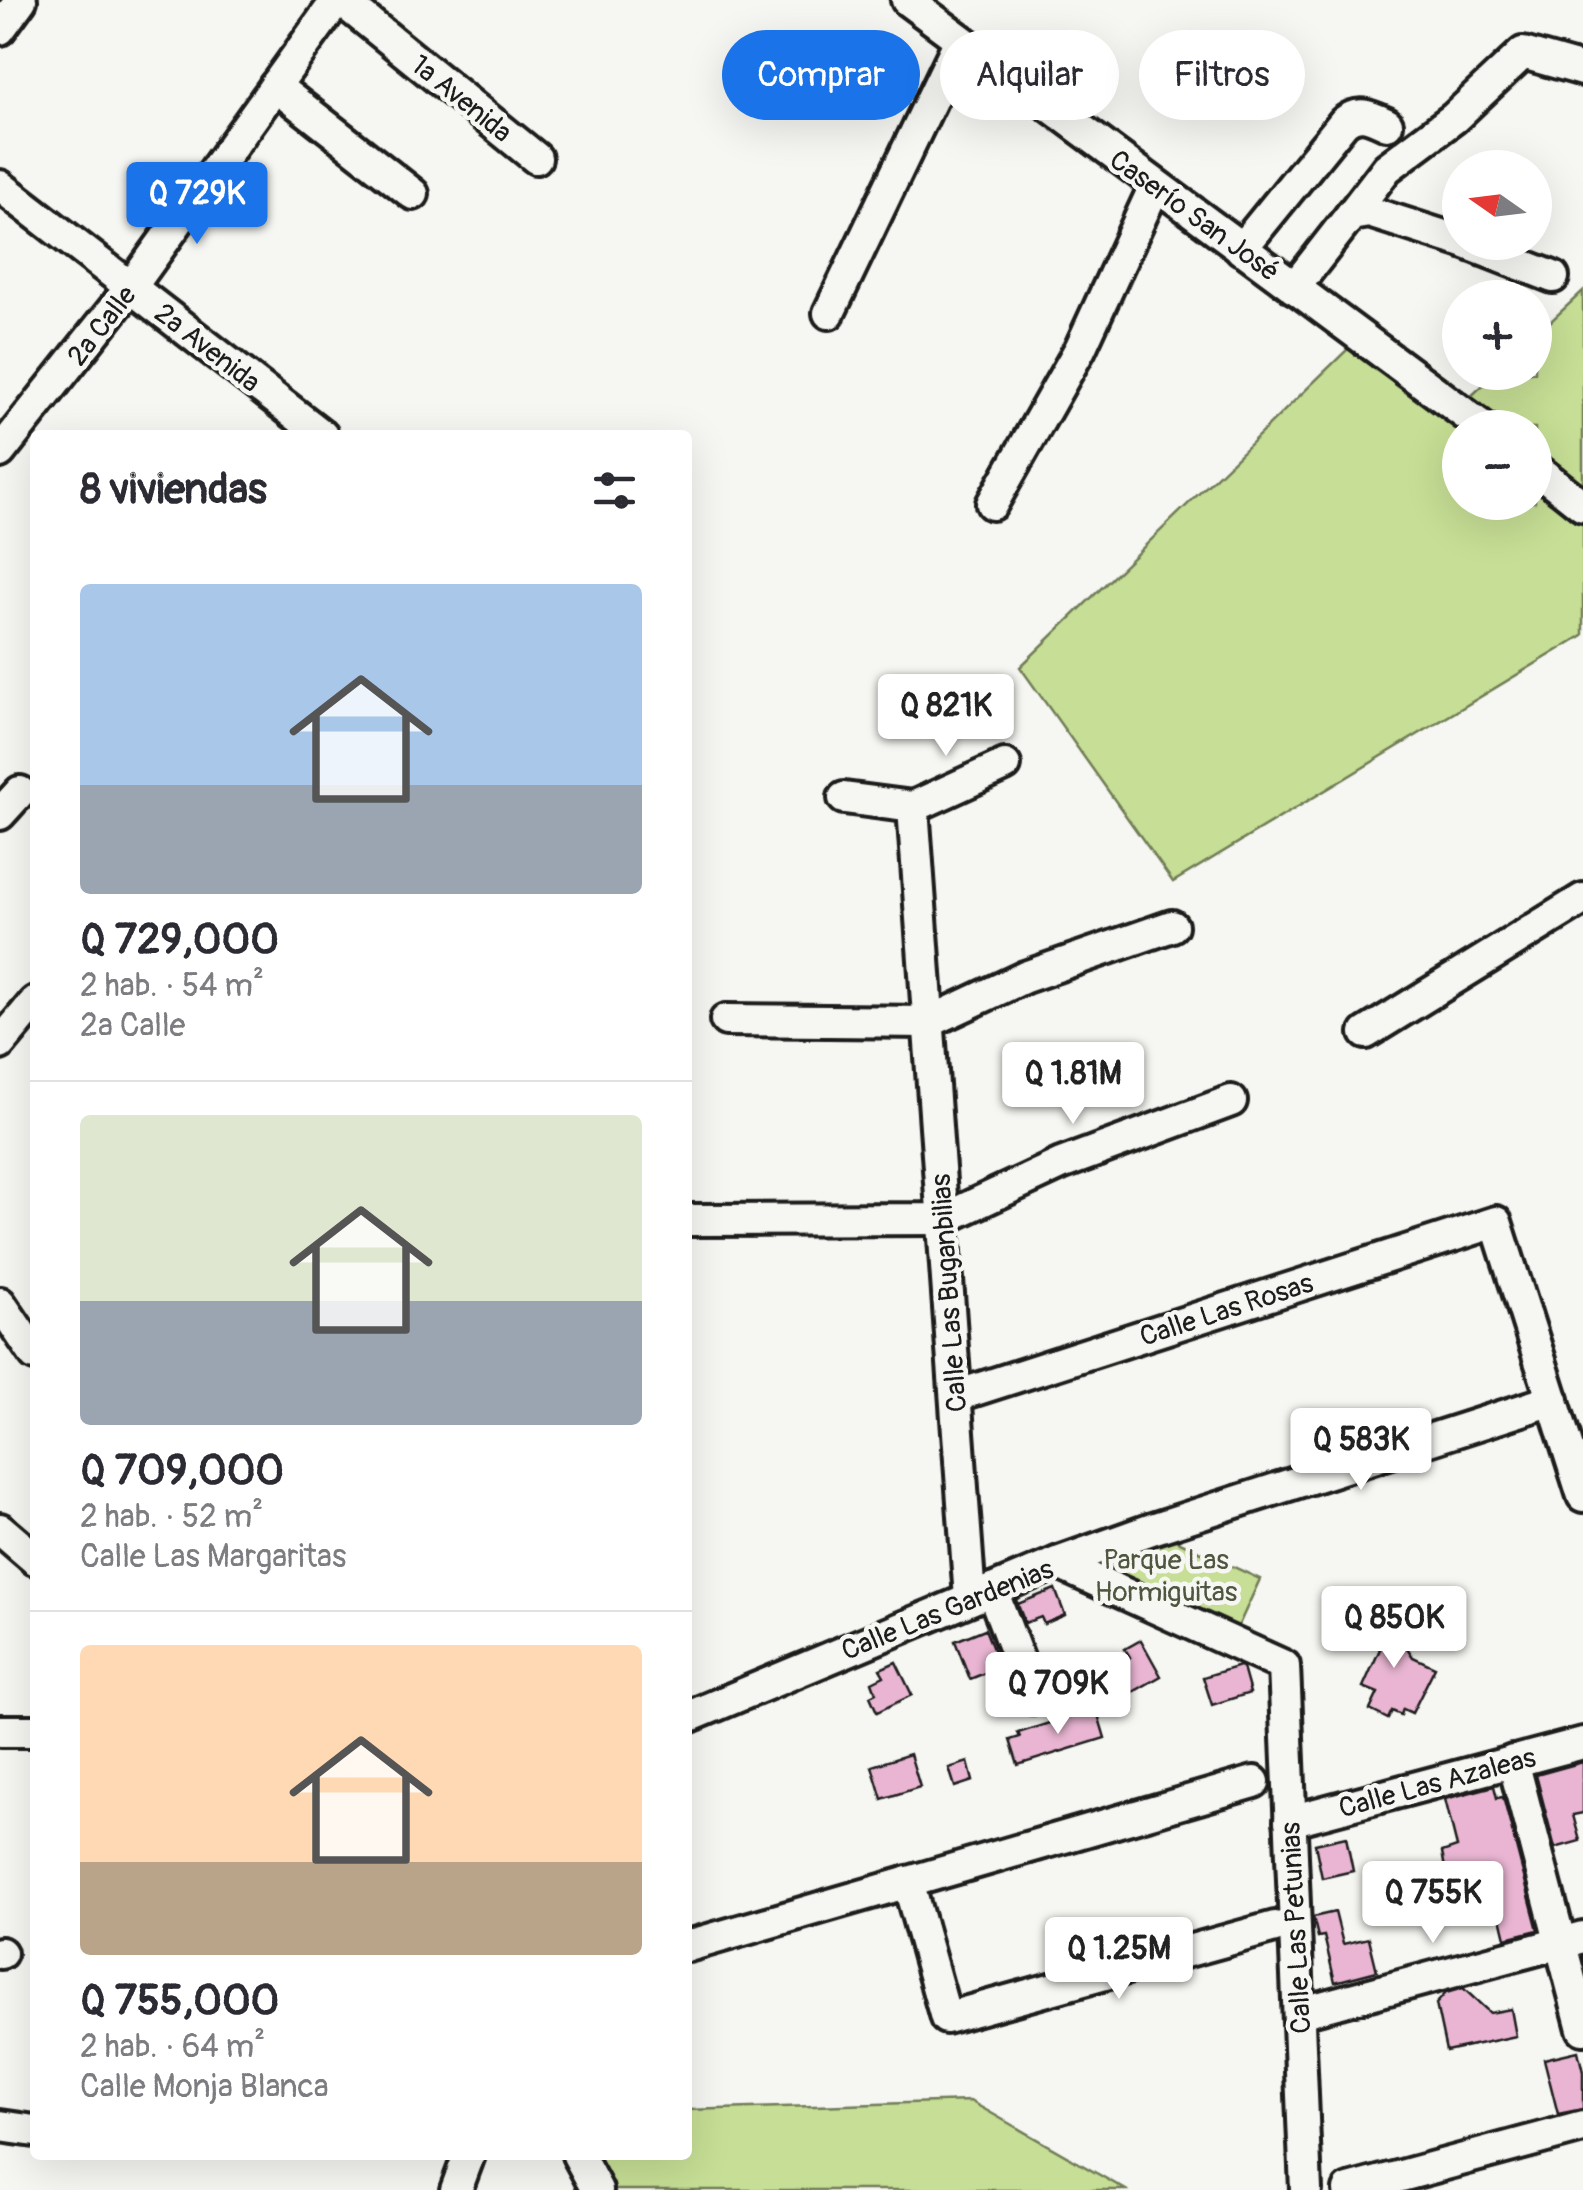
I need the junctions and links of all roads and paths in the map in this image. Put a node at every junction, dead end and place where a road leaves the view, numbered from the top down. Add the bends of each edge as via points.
1 (21, 0) edge
2 (339, 0) edge
3 (907, 0) edge
4 (0, 29) edge
5 (947, 30) edge
6 (1583, 70) edge
7 (940, 82) edge
8 (275, 86) junction
9 (1067, 120) edge
10 (1386, 124) dead end
11 (536, 158) dead end
12 (0, 186) edge
13 (1155, 186) junction
14 (413, 194) dead end
15 (1351, 215) junction
16 (1442, 236) edge
17 (1241, 249) junction
18 (1509, 260) edge
19 (1553, 277) dead end
20 (131, 287) junction
21 (1294, 288) junction
22 (830, 313) dead end
23 (1460, 410) edge
24 (316, 430) edge
25 (0, 452) edge
26 (1552, 481) edge
27 (992, 504) dead end
28 (1583, 506) edge
29 (1005, 764) dead end
30 (844, 798) dead end
31 (913, 807) junction
32 (1583, 900) edge
33 (1172, 926) dead end
34 (30, 1008) edge
35 (726, 1020) dead end
36 (928, 1022) junction
37 (1366, 1033) dead end
38 (0, 1044) edge
39 (1231, 1101) dead end
40 (692, 1220) edge
41 (943, 1220) junction
42 (0, 1303) edge
43 (30, 1348) edge
44 (956, 1396) junction
45 (1552, 1400) junction
46 (1583, 1496) edge
47 (0, 1529) edge
48 (30, 1556) edge
49 (1057, 1563) junction
50 (981, 1595) junction
51 (1033, 1698) dead end
52 (692, 1714) edge
53 (0, 1731) edge
54 (30, 1731) edge
55 (1583, 1742) edge
56 (1513, 1761) junction
57 (1254, 1782) dead end
58 (1290, 1821) junction
59 (908, 1882) junction
60 (1275, 1927) dead end
61 (1572, 1940) edge
62 (692, 1945) edge
63 (1299, 2012) junction
64 (1583, 2029) edge
65 (0, 2126) edge
66 (1583, 2127) edge
67 (30, 2130) edge
68 (467, 2160) edge
69 (581, 2160) edge
70 (456, 2190) edge
71 (596, 2190) edge
72 (1306, 2190) edge
73 (1348, 2190) edge

1 - 4 street
2 - 8 street, 2a Calle
2 - 11 street, 1a Avenida
3 - 5 street, Caserío San José
6 - 15 street via 1523,54 1387,168
7 - 22 street
8 - 14 street
8 - 20 street, 2a Calle
9 - 13 street, Caserío San José
10 - 17 street via 1362,114 1344,122
12 - 20 street, 2a Avenida
13 - 17 street, Caserío San José
13 - 27 street via 1080,349
15 - 16 street via 1369,212
15 - 21 street
17 - 21 street, Caserío San José
18 - 19 street
20 - 24 street, 2a Avenida
20 - 25 street, 2a Calle
21 - 23 street, Caserío San José
26 - 28 street
29 - 31 street
30 - 31 street
31 - 36 street, Calle Las Buganbilias
32 - 37 street
33 - 36 street via 1025,978
34 - 38 street
35 - 36 street
36 - 41 street, Calle Las Buganbilias
39 - 41 street via 1061,1164
40 - 41 street
41 - 44 street, Calle Las Buganbilias
42 - 43 street
44 - 45 street, Calle Las Rosas via 1496,1222
44 - 50 street, Calle Las Buganbilias
45 - 46 street
45 - 49 street, Calle Las Gardenias
47 - 48 street
49 - 50 street, Calle Las Gardenias
49 - 58 street, Calle Las Petunias via 1284,1666
50 - 51 street, Calle Las Buganbilias
50 - 52 street, Calle Las Gardenias
53 - 54 street
55 - 56 street, Calle Las Azaleas
56 - 58 street, Calle Las Azaleas
56 - 61 street
57 - 59 street
58 - 63 street, Calle Las Petunias
59 - 60 street via 946,2018
59 - 62 street
61 - 63 street
61 - 64 street
63 - 72 street, Calle Las Petunias
65 - 67 street
66 - 73 street
68 - 70 street
69 - 71 street

